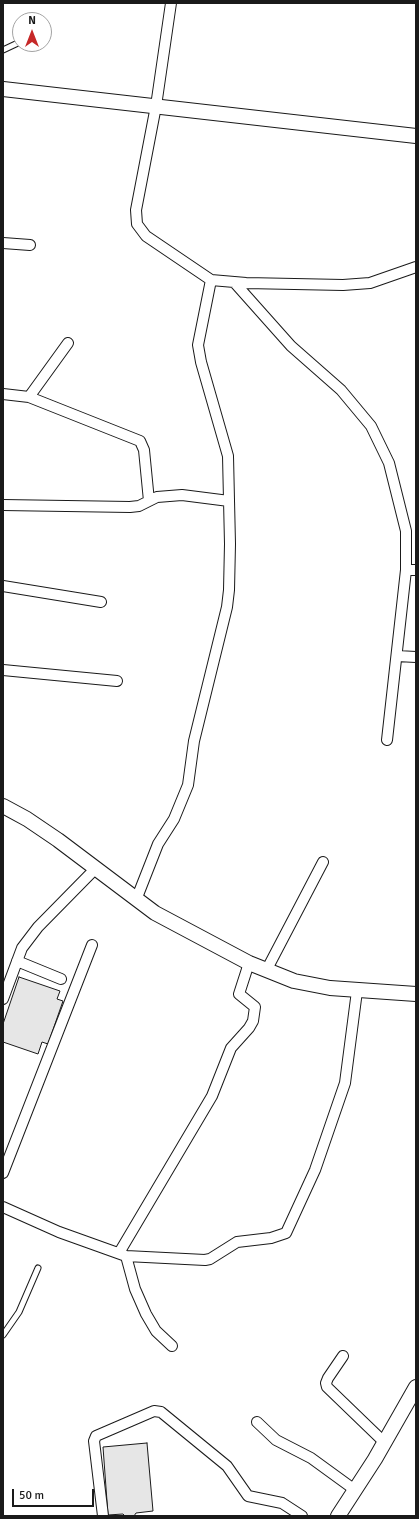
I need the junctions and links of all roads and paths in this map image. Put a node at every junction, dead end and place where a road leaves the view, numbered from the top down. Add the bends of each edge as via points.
1 (171, 3) edge
2 (3, 88) edge
3 (156, 106) junction
4 (416, 136) edge
5 (3, 243) edge
6 (30, 245) dead end
7 (416, 267) edge
8 (211, 280) junction
9 (234, 282) junction
10 (68, 343) dead end
11 (3, 394) edge
12 (29, 396) junction
13 (149, 501) junction
14 (229, 501) junction
15 (3, 505) edge
16 (411, 570) edge
17 (3, 586) edge
18 (101, 602) dead end
19 (397, 656) junction
20 (416, 657) edge
21 (3, 670) edge
22 (117, 681) dead end
23 (387, 740) dead end
24 (3, 806) edge
25 (323, 862) dead end
26 (95, 869) junction
27 (136, 900) junction
28 (92, 945) dead end
29 (17, 961) junction
30 (249, 963) junction
31 (266, 971) junction
32 (61, 979) dead end
33 (357, 991) junction
34 (416, 994) edge
35 (3, 999) edge
36 (3, 1173) edge
37 (3, 1207) edge
38 (122, 1254) junction
39 (38, 1268) dead end
40 (3, 1335) edge
41 (172, 1346) dead end
42 (343, 1356) dead end
43 (416, 1387) edge
44 (257, 1422) dead end
45 (384, 1442) junction
46 (355, 1490) junction
47 (103, 1516) edge
48 (302, 1516) edge
49 (338, 1516) edge

1 - 3 street
2 - 3 street
3 - 4 street
3 - 8 street via 136,210 137,224 146,236
5 - 6 street
7 - 9 street via 370,283 343,285
8 - 9 street
8 - 14 street via 198,345 228,456
9 - 16 street via 290,346 341,390 370,426 389,463 406,531
10 - 12 street
11 - 12 street
12 - 13 street via 140,442 144,450
13 - 14 street via 157,497 182,495
13 - 15 street via 130,507
14 - 27 street via 230,574 227,607 201,710 188,784 174,819 158,844
16 - 19 street
17 - 18 street
19 - 20 street
19 - 23 street
21 - 22 street
24 - 26 street via 40,827
25 - 31 street
26 - 27 street
26 - 29 street via 38,927 22,948
27 - 30 street via 172,924
28 - 36 street
29 - 32 street
29 - 35 street
30 - 31 street
30 - 38 street via 239,994 255,1006 253,1021 232,1048 212,1096
31 - 33 street via 294,981
33 - 34 street
33 - 38 street via 345,1083 315,1170 288,1230 271,1238 232,1244 205,1260
37 - 38 street via 46,1227
38 - 41 street via 146,1314 156,1331
39 - 40 lane via 19,1312
42 - 45 street via 328,1378 327,1387
43 - 45 street
44 - 46 street via 276,1440 311,1458
45 - 46 street
46 - 49 street
47 - 48 street via 94,1441 96,1436 154,1411 161,1412 227,1466 248,1496 282,1503

